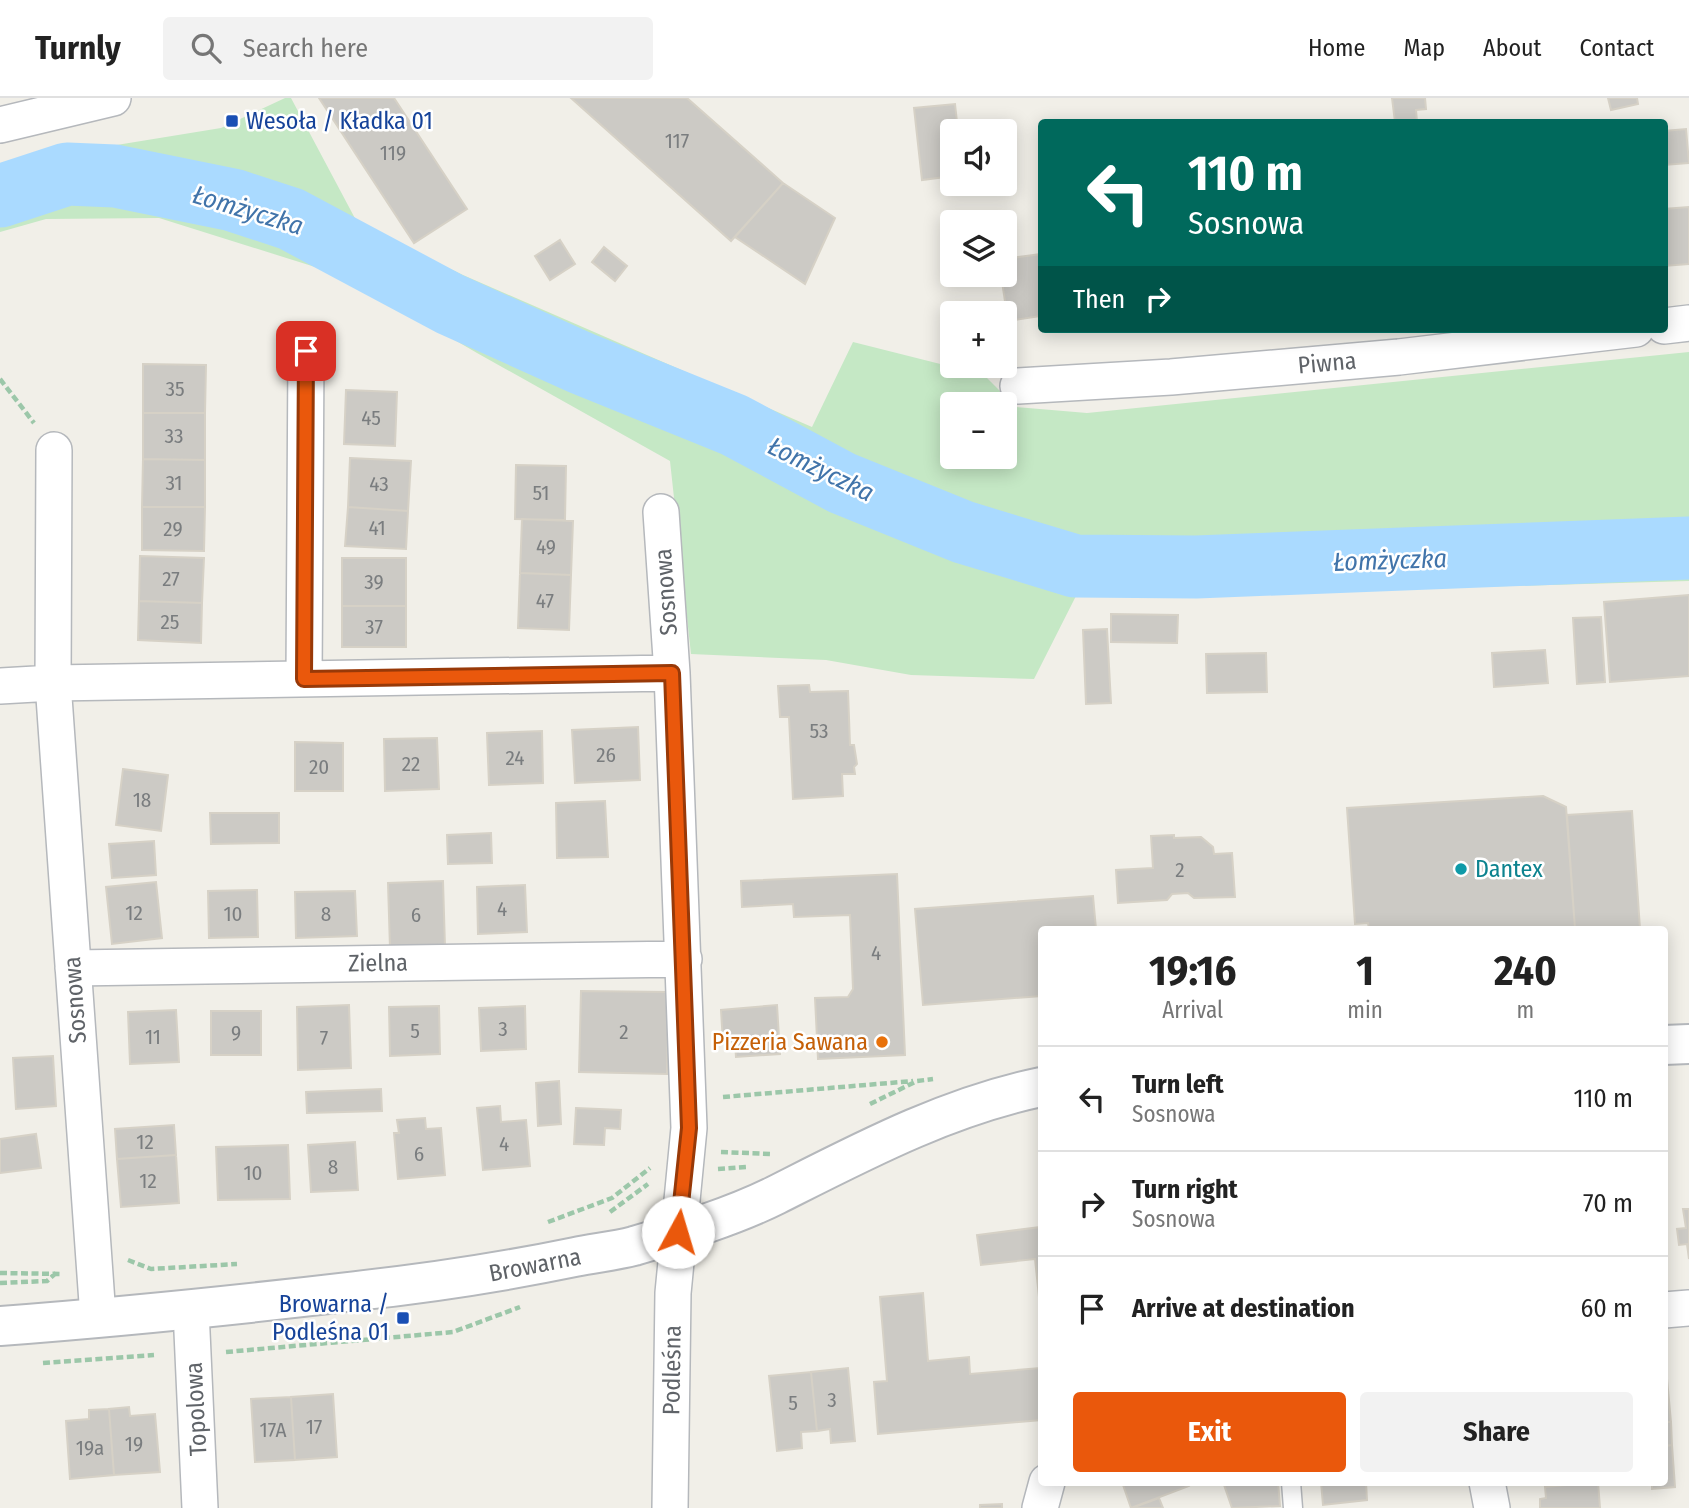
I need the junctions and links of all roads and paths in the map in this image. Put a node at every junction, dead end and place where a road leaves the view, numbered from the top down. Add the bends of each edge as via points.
1 (113, 98) edge
2 (0, 125) edge
3 (1689, 323) edge
4 (1668, 326) edge
5 (1601, 333) edge
6 (306, 351) dead end
7 (0, 379) edge
8 (1018, 386) dead end
9 (54, 450) joint
10 (661, 512) dead end
11 (672, 673) junction
12 (304, 679) junction
13 (53, 683) junction
14 (0, 686) edge
15 (684, 959) junction
16 (73, 968) junction
17 (1689, 1044) edge
18 (1668, 1045) edge
19 (943, 1078) dead end
20 (917, 1080) junction
21 (1038, 1088) edge
22 (712, 1098) dead end
23 (869, 1105) dead end
24 (687, 1152) junction
25 (774, 1154) dead end
26 (548, 1222) dead end
27 (678, 1232) junction
28 (94, 1257) junction
29 (246, 1264) dead end
30 (0, 1283) edge
31 (1689, 1308) edge
32 (191, 1310) junction
33 (1668, 1310) edge
34 (98, 1317) junction
35 (0, 1326) edge
36 (1046, 1486) edge
37 (1291, 1486) edge
38 (1489, 1486) edge
39 (200, 1508) edge
40 (670, 1508) edge
41 (1040, 1508) edge
42 (1293, 1508) edge
43 (1492, 1508) edge

1 - 2 street
3 - 4 street
5 - 8 street, Piwna via 1385,358
6 - 12 street
7 - 9 path
9 - 13 street, Sosnowa
10 - 11 street, Sosnowa
11 - 12 street
11 - 15 street, Sosnowa
12 - 13 street
13 - 14 street
13 - 16 street, Sosnowa
15 - 16 street, Zielna
15 - 24 street, Sosnowa
16 - 28 street, Sosnowa
17 - 18 street
19 - 20 path
20 - 22 path
20 - 23 path
21 - 27 street, Browarna via 939,1116 776,1195
24 - 25 path
24 - 26 path via 659,1161 612,1198
24 - 27 street, Sosnowa
27 - 32 street, Browarna via 630,1247 487,1274
27 - 40 street, Podleśna
28 - 29 path via 113,1255 152,1269
28 - 30 path via 69,1261 47,1281
28 - 34 street, Sosnowa
31 - 33 street
32 - 34 street, Browarna
32 - 39 street, Topolowa
34 - 35 street, Browarna
36 - 41 street
37 - 42 lane
38 - 43 street

